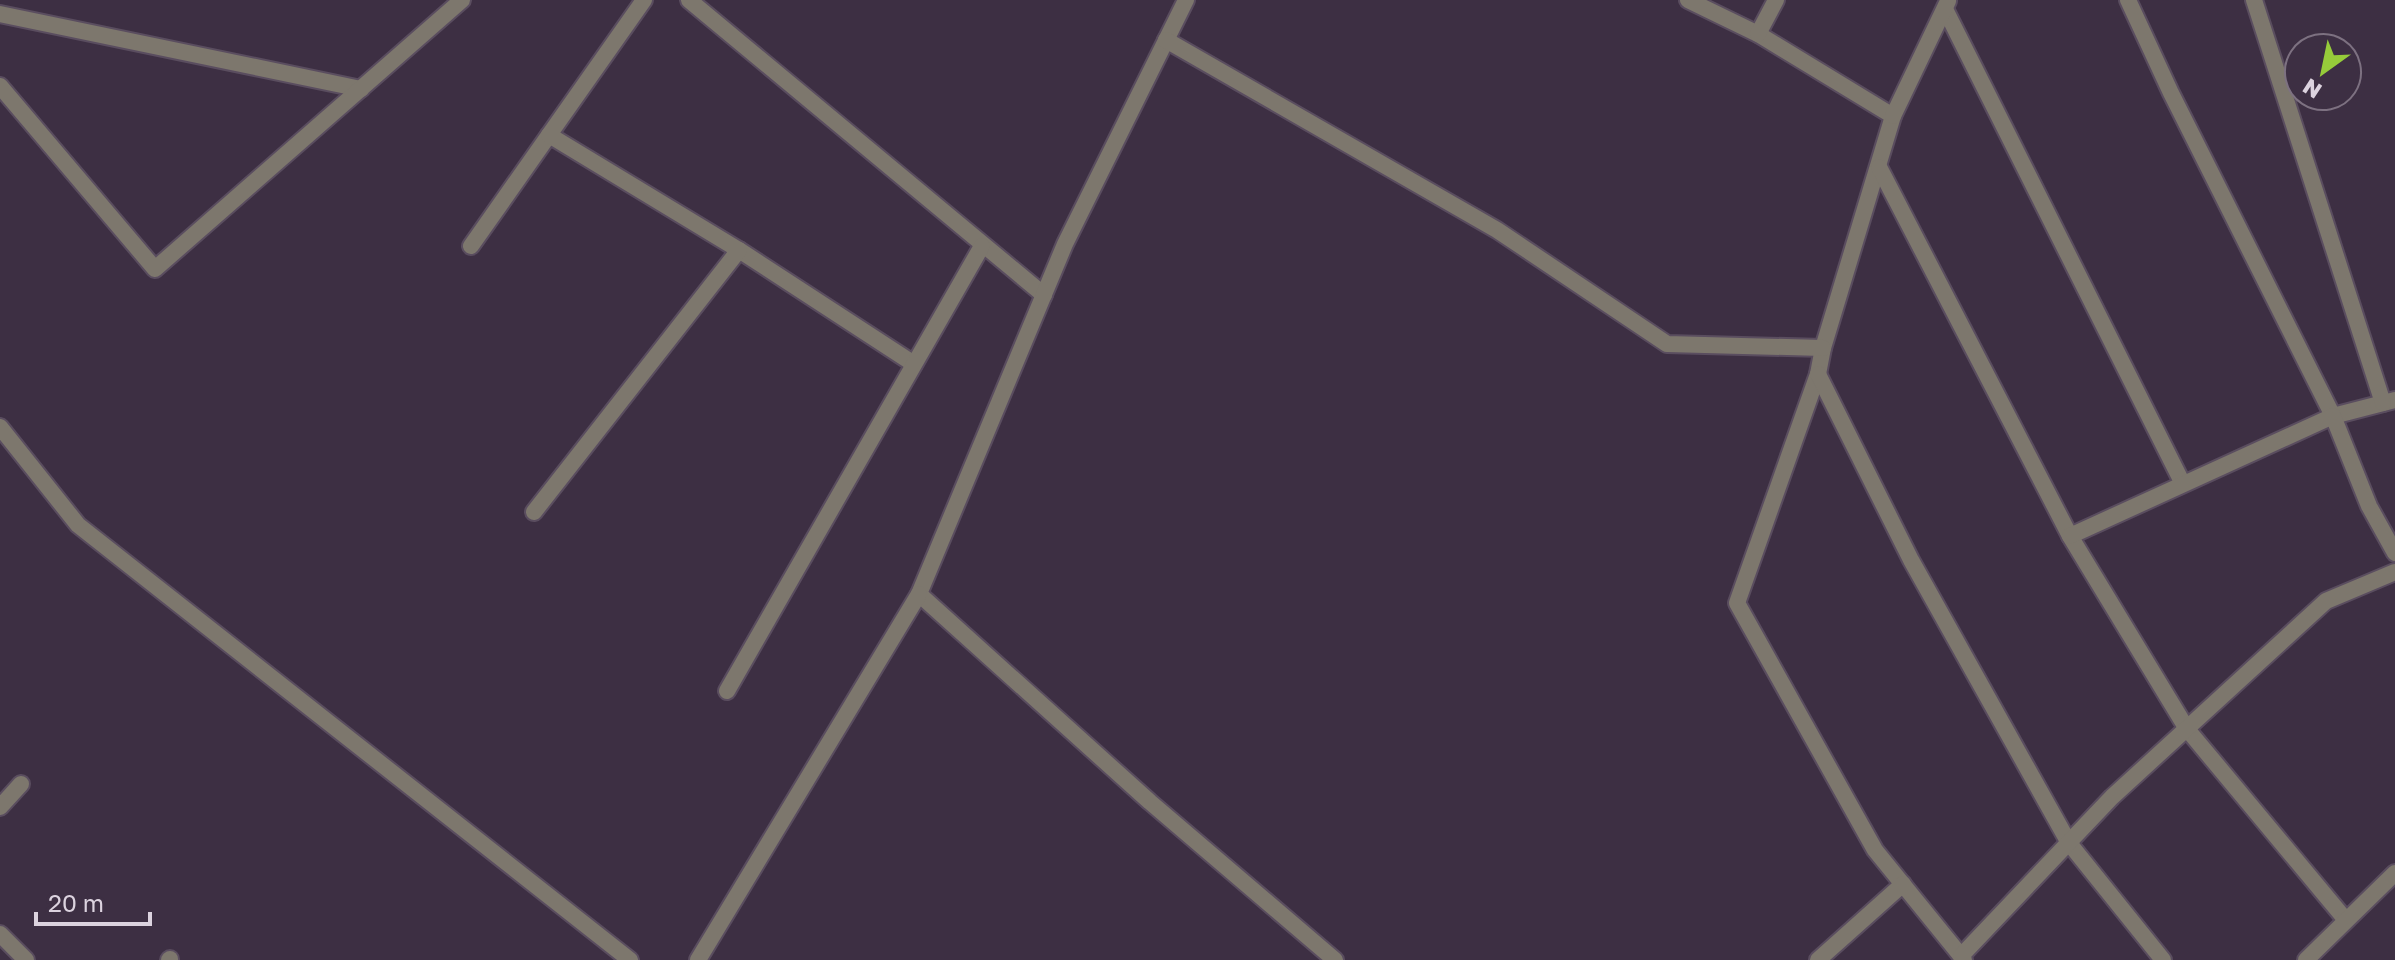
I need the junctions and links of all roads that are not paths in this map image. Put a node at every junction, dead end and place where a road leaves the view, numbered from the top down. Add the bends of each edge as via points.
1 (462, 0) edge
2 (644, 0) edge
3 (689, 0) edge
4 (1186, 0) edge
5 (1688, 0) edge
6 (1776, 0) edge
7 (2128, 0) edge
8 (2254, 0) edge
9 (1947, 4) edge
10 (0, 14) edge
11 (1758, 34) junction
12 (1166, 40) junction
13 (0, 86) edge
14 (361, 89) junction
15 (1893, 116) junction
16 (549, 135) junction
17 (1879, 167) junction
18 (471, 246) dead end
19 (982, 246) junction
20 (739, 250) junction
21 (1044, 295) junction
22 (1823, 348) junction
23 (914, 364) junction
24 (1818, 374) junction
25 (2389, 401) edge
26 (2333, 416) junction
27 (0, 427) edge
28 (2182, 482) junction
29 (534, 512) dead end
30 (2070, 536) junction
31 (2395, 553) edge
32 (2395, 572) edge
33 (919, 594) junction
34 (727, 691) dead end
35 (2187, 729) junction
36 (21, 784) dead end
37 (0, 807) edge
38 (2069, 843) junction
39 (2395, 873) edge
40 (1903, 884) junction
41 (2345, 919) junction
42 (0, 934) edge
43 (1963, 958) edge
44 (26, 960) edge
45 (630, 960) edge
46 (698, 960) edge
47 (1335, 960) edge
48 (1818, 960) edge
49 (2163, 960) edge
50 (2306, 960) edge

1 - 14 street
2 - 16 street
3 - 19 street
4 - 12 street
5 - 11 street
6 - 11 street
7 - 26 street
8 - 25 street
9 - 15 street
9 - 28 street
10 - 14 street
11 - 15 street
12 - 21 street
12 - 22 street via 1497,230 1667,344
13 - 14 street via 155,269
15 - 17 street
16 - 18 street
16 - 20 street
17 - 22 street
17 - 30 street
19 - 21 street
19 - 23 street
20 - 23 street
20 - 29 street
21 - 33 street
22 - 24 street
23 - 34 street
24 - 38 street via 1911,560
24 - 40 street via 1737,603 1875,850
25 - 26 street
26 - 28 street
26 - 31 street via 2369,506
27 - 45 street via 78,525
28 - 30 street
30 - 35 street
32 - 35 street via 2326,601
33 - 46 street
33 - 47 street
35 - 38 street
35 - 41 street
36 - 37 street
38 - 43 street
38 - 49 street
39 - 41 street
40 - 43 street
40 - 48 street
41 - 50 street
42 - 44 street

